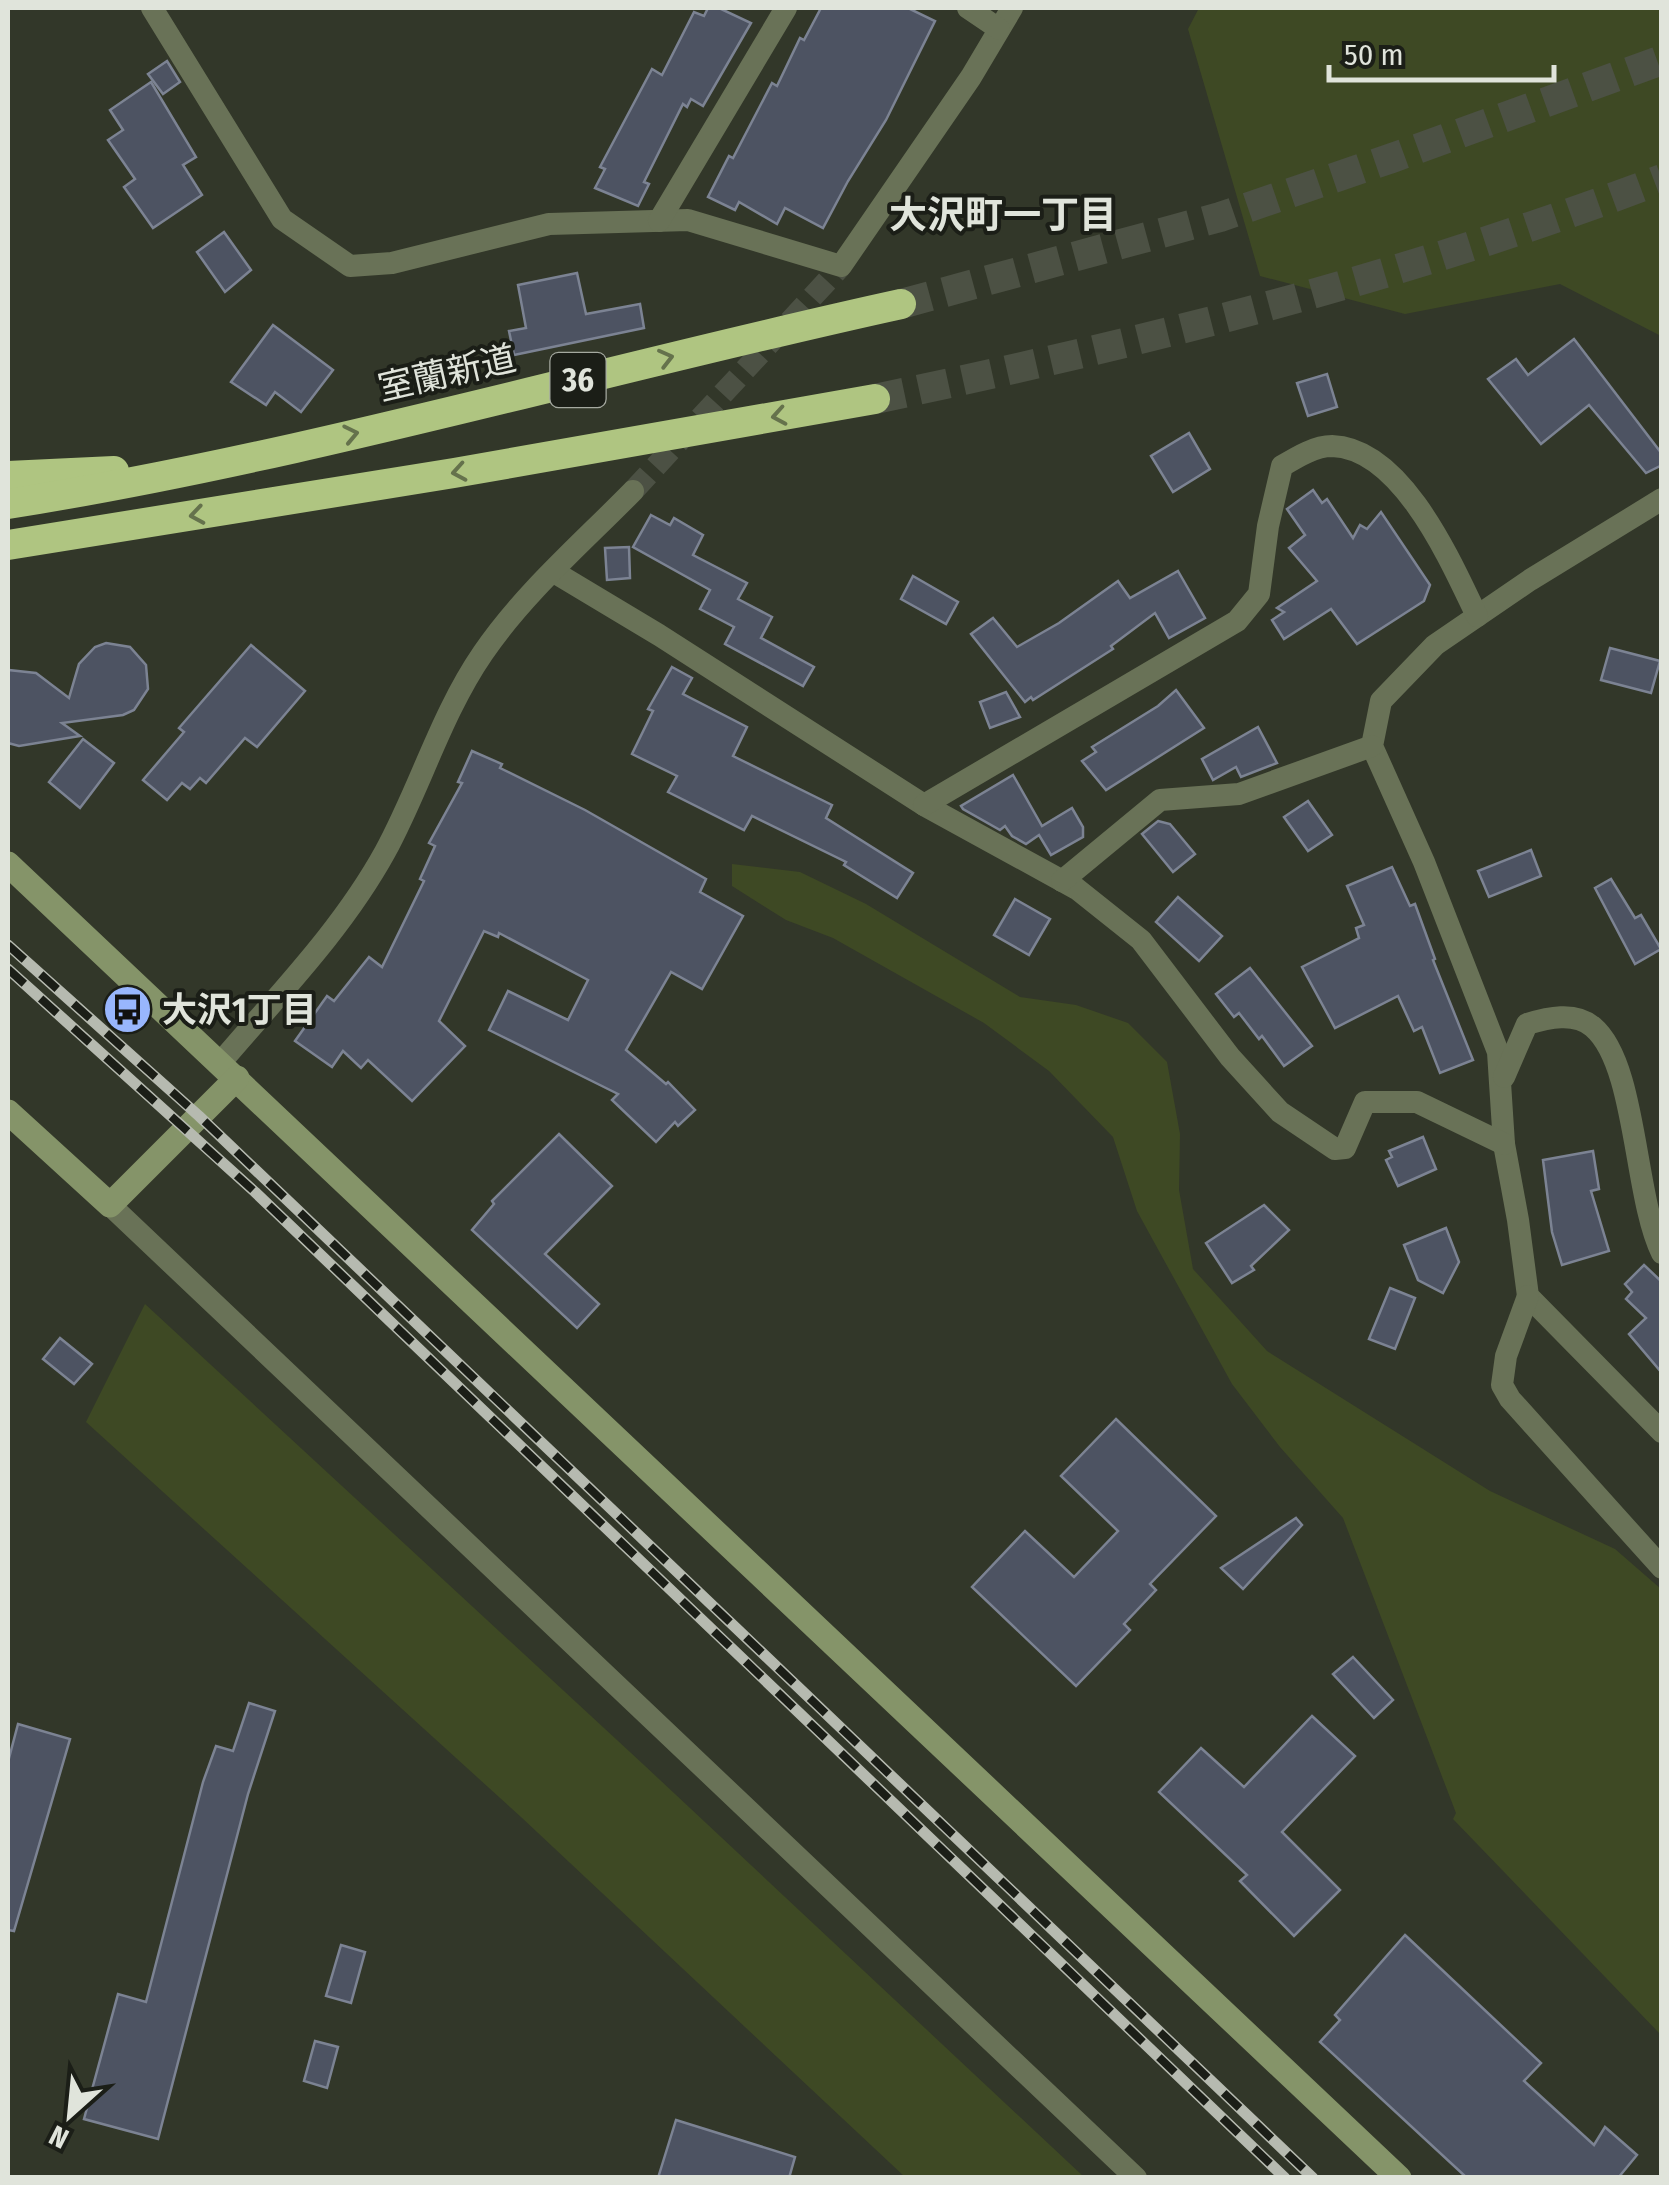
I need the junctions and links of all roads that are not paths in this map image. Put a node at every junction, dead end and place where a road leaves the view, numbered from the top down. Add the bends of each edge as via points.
1 (152, 8) edge
2 (786, 8) edge
3 (968, 8) edge
4 (1012, 8) edge
5 (999, 29) junction
6 (659, 221) junction
7 (900, 304) tunnel mouth
8 (875, 399) tunnel mouth
9 (194, 469) junction
10 (8, 476) edge
11 (633, 492) tunnel mouth
12 (1662, 500) edge
13 (8, 504) edge
14 (8, 546) edge
15 (554, 572) junction
16 (1477, 616) junction
17 (1372, 746) junction
18 (924, 805) junction
19 (8, 864) edge
20 (1062, 881) junction
21 (229, 1070) junction
22 (1500, 1086) junction
23 (8, 1112) edge
24 (1504, 1144) junction
25 (110, 1205) junction
26 (1662, 1253) edge
27 (1528, 1296) junction
28 (1662, 1432) edge
29 (1662, 1568) edge
30 (1136, 2178) edge
31 (1399, 2178) edge

1 - 6 street via 282,219 350,266 392,264 549,224
2 - 6 street
3 - 5 street
4 - 5 street
5 - 6 street via 842,266 688,220
9 -> 7 highway, 室蘭新道 / 36
8 -> 14 highway, 36
9 - 10 highway
9 - 13 highway, 室蘭新道 / 36
11 - 15 street
12 - 16 street
15 - 18 street
15 - 21 street via 481,655 384,853
16 - 17 street via 1435,645 1381,701
16 - 18 street via 1400,484 1364,453 1330,446 1302,454 1282,466 1258,594 1237,620
17 - 20 street via 1240,794 1160,800
17 - 22 street via 1498,1052
18 - 20 street
19 - 21 street
20 - 24 street via 1141,940 1280,1112 1335,1149 1344,1148 1365,1102 1417,1102
21 - 25 street
21 - 31 street
22 - 24 street
22 - 26 street via 1527,1024 1558,1016 1593,1026 1613,1053 1647,1214
23 - 25 street
24 - 27 street
25 - 30 street
27 - 28 street
27 - 29 street via 1502,1384

